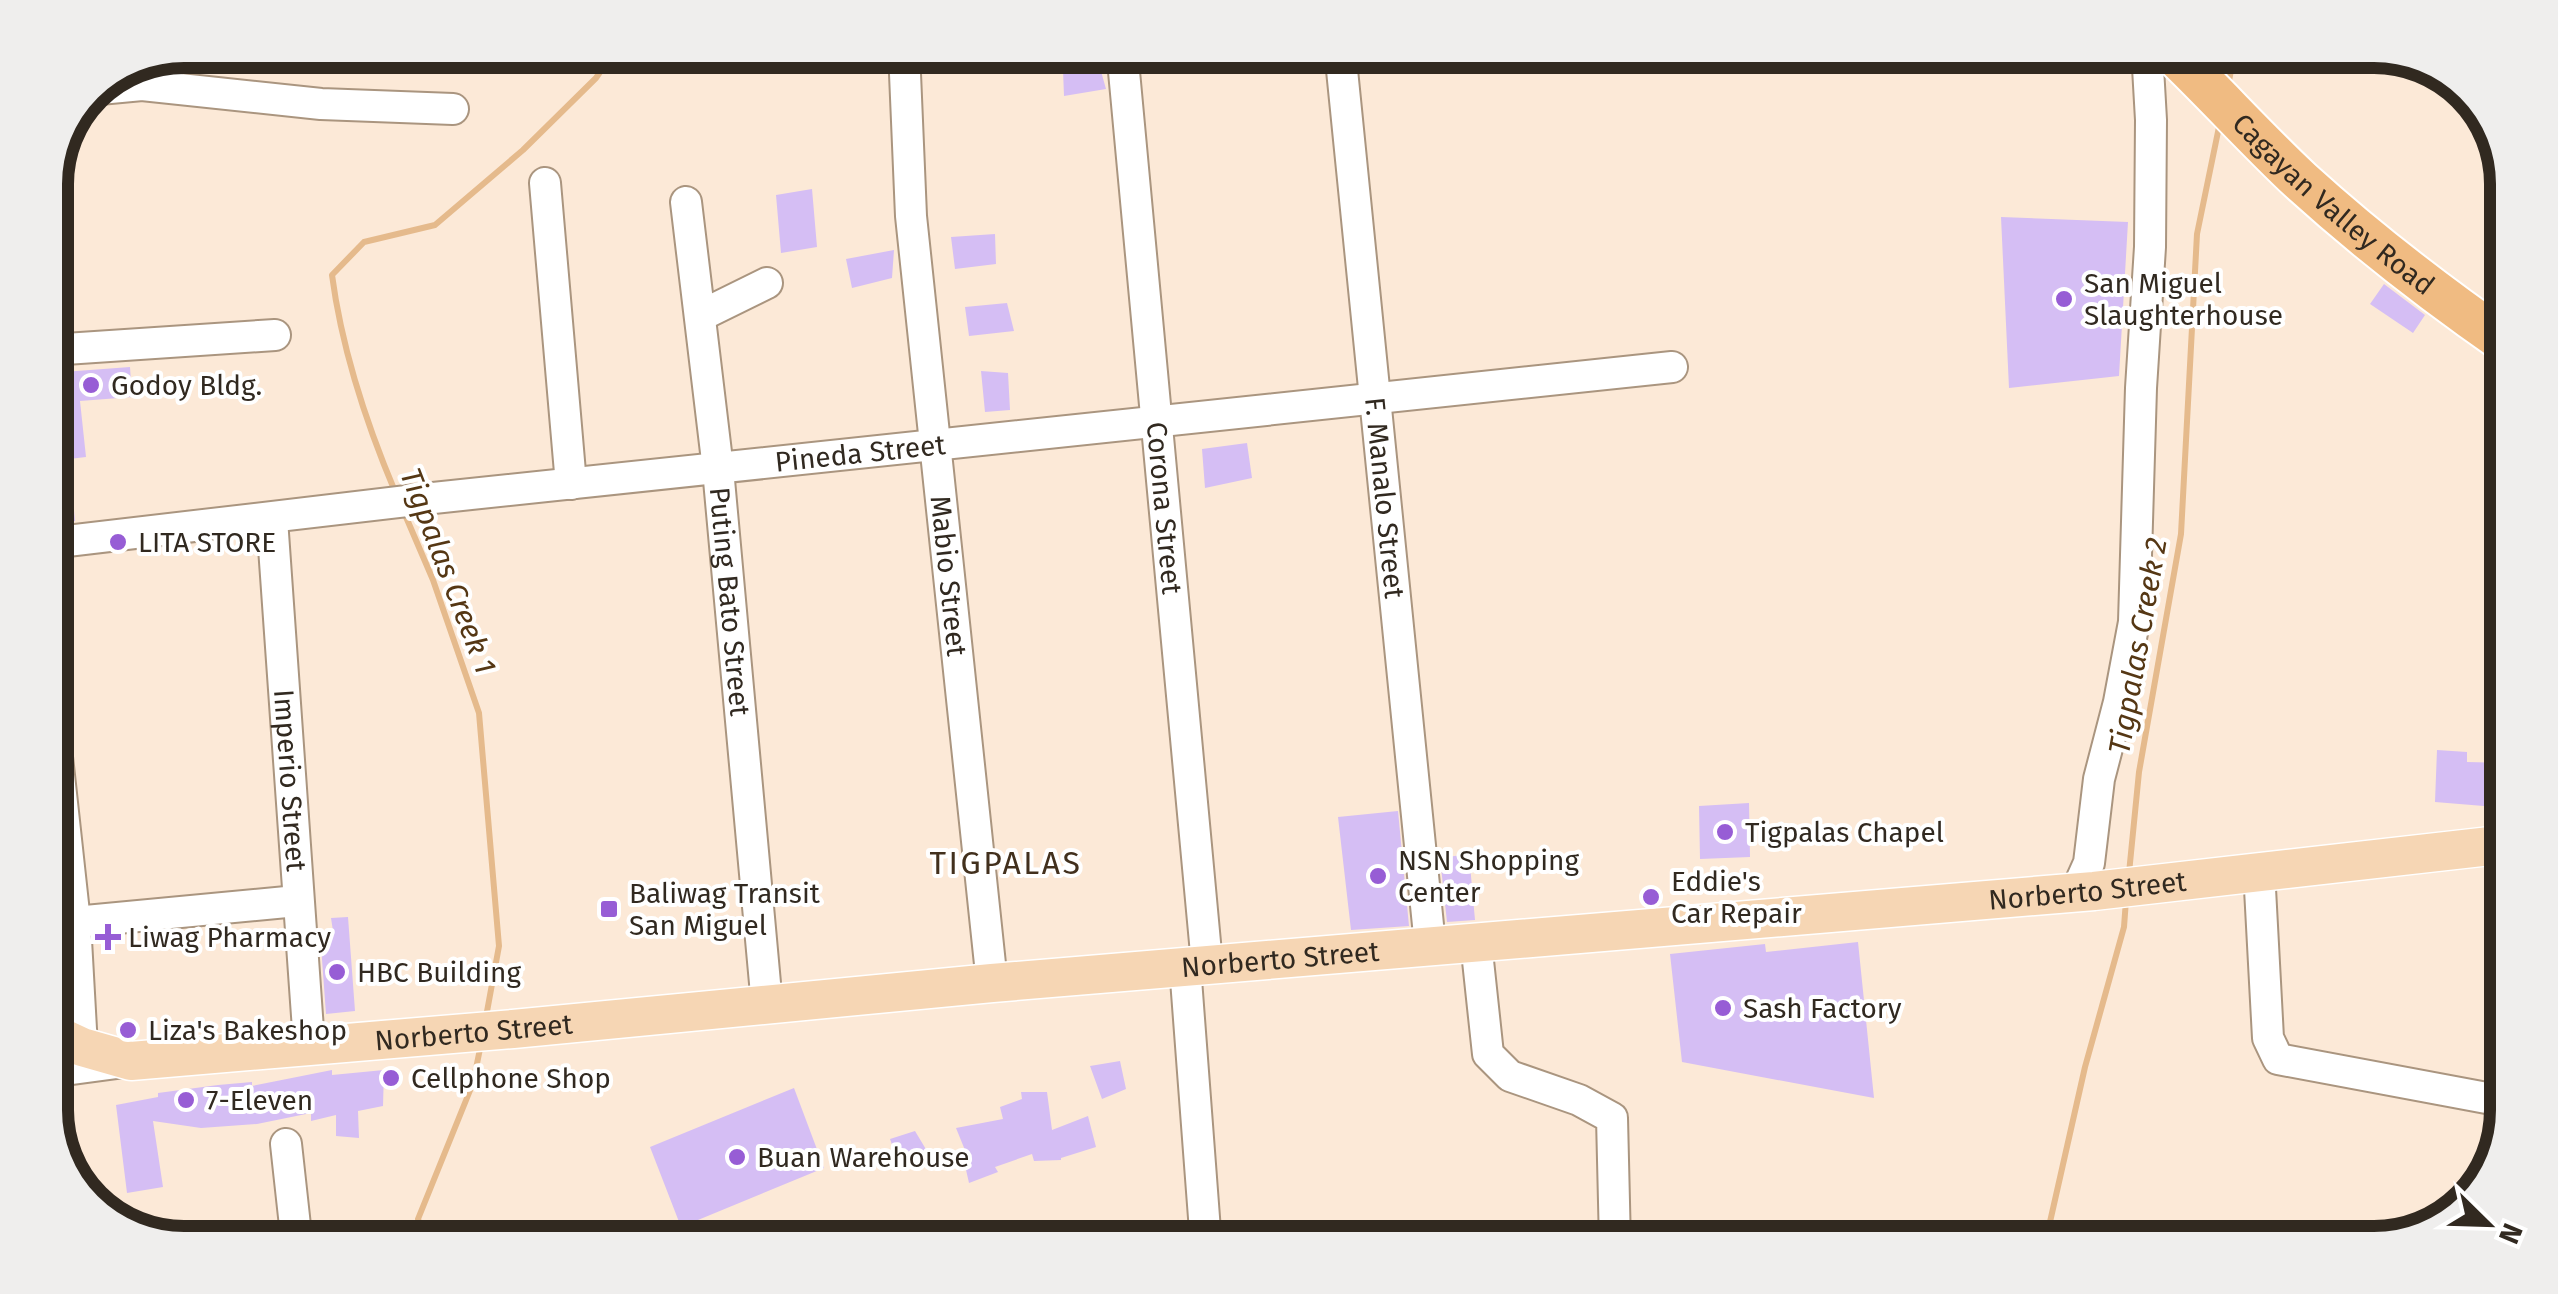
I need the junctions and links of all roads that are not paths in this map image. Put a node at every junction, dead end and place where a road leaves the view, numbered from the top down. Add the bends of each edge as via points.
1 (905, 68) edge
2 (1124, 68) edge
3 (1342, 68) edge
4 (2162, 68) edge
5 (2181, 68) edge
6 (119, 87) edge
7 (453, 109) dead end
8 (545, 183) dead end
9 (686, 202) dead end
10 (768, 283) dead end
11 (700, 316) junction
12 (2490, 331) edge
13 (275, 335) dead end
14 (68, 349) edge
15 (1672, 368) dead end
16 (1377, 398) junction
17 (1154, 421) junction
18 (935, 447) junction
19 (718, 469) junction
20 (571, 484) junction
21 (272, 519) junction
22 (68, 541) edge
23 (2490, 846) edge
24 (68, 858) edge
25 (2258, 870) junction
26 (2084, 891) junction
27 (297, 901) junction
28 (75, 922) junction
29 (1476, 942) junction
30 (1430, 945) junction
31 (1196, 965) junction
32 (992, 983) junction
33 (767, 1005) junction
34 (68, 1014) edge
35 (68, 1041) edge
36 (309, 1044) junction
37 (131, 1062) junction
38 (68, 1070) edge
39 (2490, 1099) edge
40 (286, 1144) dead end
41 (295, 1226) edge
42 (1205, 1226) edge
43 (1615, 1226) edge

1 - 18 street, Mabio Street via 911,216
2 - 17 street, Corona Street
3 - 16 street, F. Manalo Street
4 - 26 street via 2152,120 2134,622 2099,779
5 - 12 highway, Cagayan Valley Road via 2300,179
6 - 7 street
8 - 20 street
9 - 11 street, Puting Bato Street
10 - 11 street
11 - 19 street, Puting Bato Street
13 - 14 street
15 - 16 street, Pineda Street
16 - 17 street, Pineda Street
16 - 30 street, F. Manalo Street
17 - 18 street, Pineda Street
17 - 31 street, Corona Street
18 - 19 street, Pineda Street
18 - 32 street, Mabio Street
19 - 20 street, Pineda Street
19 - 33 street, Puting Bato Street
20 - 21 street, Pineda Street
21 - 22 street, Pineda Street
21 - 27 street, Imperio Street
23 - 25 main road, Norberto Street
24 - 28 street
25 - 26 main road, Norberto Street
25 - 39 street via 2268,1038 2278,1060
26 - 29 main road, Norberto Street
27 - 28 street
27 - 36 street, Imperio Street
28 - 34 street
29 - 30 main road, Norberto Street
29 - 43 street via 1488,1054 1510,1076 1612,1118
30 - 31 main road, Norberto Street
31 - 32 main road, Norberto Street
31 - 42 street, Corona Street
32 - 33 main road, Norberto Street
33 - 36 main road, Norberto Street
35 - 37 main road
36 - 37 main road, Norberto Street
37 - 38 street, Norberto Street
40 - 41 street

